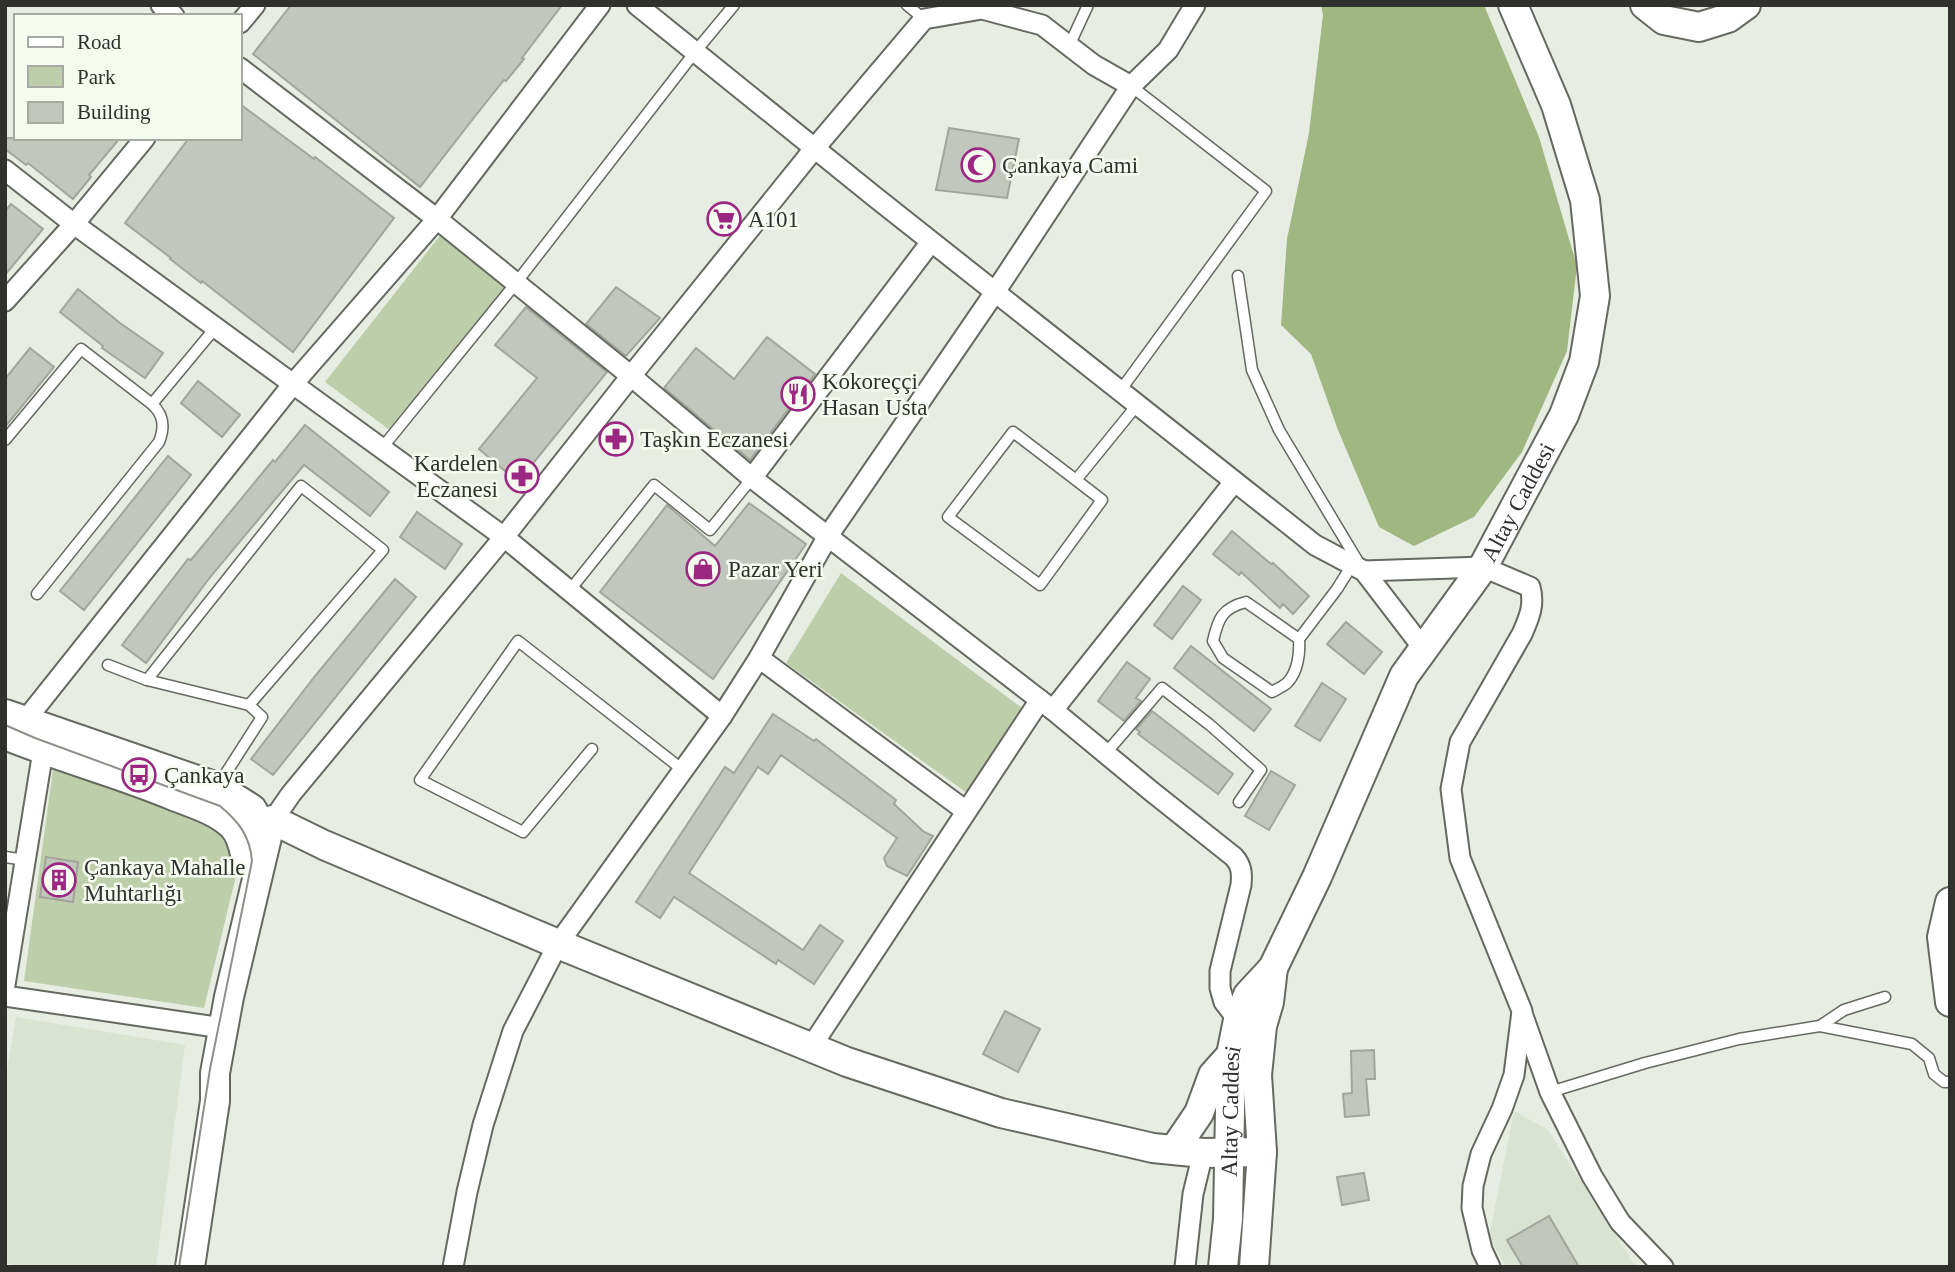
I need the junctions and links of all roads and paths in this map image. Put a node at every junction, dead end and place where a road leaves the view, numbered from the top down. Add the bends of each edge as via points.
1 (255, 5) edge
2 (600, 5) edge
3 (638, 5) edge
4 (734, 5) edge
5 (907, 5) edge
6 (1088, 5) edge
7 (1195, 5) edge
8 (1513, 5) edge
9 (1645, 5) edge
10 (1682, 5) edge
11 (1712, 5) edge
12 (1746, 5) edge
13 (923, 12) edge
14 (242, 21) edge
15 (1069, 46) junction
16 (695, 52) junction
17 (242, 70) edge
18 (1131, 86) junction
19 (143, 140) edge
20 (814, 149) junction
21 (5, 170) edge
22 (437, 219) junction
23 (74, 224) junction
24 (931, 242) junction
25 (1238, 276) dead end
26 (516, 283) junction
27 (995, 292) junction
28 (5, 301) edge
29 (216, 327) junction
30 (631, 376) junction
31 (293, 384) junction
32 (1120, 391) junction
33 (152, 404) junction
34 (1137, 405) junction
35 (5, 440) edge
36 (382, 448) junction
37 (752, 478) junction
38 (1076, 480) junction
39 (1234, 482) junction
40 (828, 536) junction
41 (504, 537) junction
42 (1483, 567) junction
43 (1358, 568) junction
44 (570, 590) junction
45 (37, 594) dead end
46 (1299, 639) junction
47 (1423, 648) junction
48 (759, 658) junction
49 (108, 665) dead end
50 (147, 680) junction
51 (249, 705) junction
52 (1046, 705) junction
53 (722, 716) junction
54 (12, 724) edge
55 (592, 749) dead end
56 (43, 751) junction
57 (1106, 753) junction
58 (683, 770) junction
59 (217, 788) junction
60 (1239, 802) dead end
61 (967, 811) junction
62 (258, 827) junction
63 (5, 857) edge
64 (26, 860) junction
65 (1950, 902) edge
66 (558, 944) junction
67 (1273, 968) junction
68 (5, 985) edge
69 (5, 996) edge
70 (1885, 997) dead end
71 (1950, 1002) edge
72 (1522, 1012) junction
73 (1238, 1020) junction
74 (209, 1026) junction
75 (1820, 1026) junction
76 (811, 1047) junction
77 (1231, 1055) junction
78 (1950, 1082) edge
79 (1550, 1092) junction
80 (1174, 1150) junction
81 (1262, 1152) junction
82 (1216, 1153) junction
83 (173, 1267) edge
84 (190, 1267) edge
85 (453, 1267) edge
86 (1185, 1267) edge
87 (1223, 1267) edge
88 (1254, 1267) edge
89 (1490, 1267) edge
90 (1663, 1267) edge

1 - 14 street
2 - 22 street
3 - 16 street
4 - 16 lane
5 - 13 lane
6 - 15 lane
7 - 18 street via 1168,50
8 - 42 main road, Altay Caddesi via 1556,105 1585,200 1595,296 1584,362 1564,415
9 - 12 main road via 1664,20 1699,27 1728,18
10 - 11 main road via 1700,9
13 - 15 street via 982,9 1042,25
13 - 20 street
15 - 18 street
16 - 20 street
16 - 26 lane
17 - 22 street
18 - 27 street
18 - 32 lane via 1266,191
19 - 23 street
20 - 24 street
20 - 30 street
21 - 23 street
22 - 26 street
22 - 31 street
23 - 28 street
23 - 29 street
24 - 27 street
24 - 37 street
25 - 43 lane via 1252,370 1279,430
26 - 30 street
26 - 36 lane
27 - 32 street
27 - 40 street
29 - 31 street
29 - 33 lane
30 - 37 street
30 - 41 street
31 - 36 street
31 - 54 street
32 - 34 street
33 - 35 lane via 81,349
33 - 45 lane via 163,420 159,442
34 - 38 lane
34 - 39 street
36 - 41 street
37 - 40 street
37 - 44 lane via 710,530 654,485
38 - 38 lane via 1013,432 948,517 1040,585 1102,500
39 - 43 street via 1315,545
39 - 52 street
40 - 48 street
40 - 52 street
41 - 44 street
41 - 62 street via 291,794
42 - 43 street
42 - 47 main road, Altay Caddesi
42 - 72 street via 1530,587 1531,615 1460,742 1451,789 1460,858
43 - 46 lane
43 - 47 street
44 - 53 street
46 - 46 lane via 1246,602 1233,606 1217,621 1213,642 1223,658 1272,691 1288,683 1297,664
47 - 67 main road, Altay Caddesi via 1404,676
48 - 53 street
48 - 61 street
49 - 50 lane
50 - 51 lane
50 - 51 lane via 300,486 383,550
51 - 59 lane via 262,717
52 - 57 street
52 - 61 street
53 - 58 street
54 - 56 main road
54 - 59 main road
55 - 58 lane via 523,832 420,780 518,641
56 - 62 main road via 209,809 233,826
56 - 64 street
57 - 60 lane via 1161,688 1261,770
57 - 73 street via 1239,863 1241,885 1220,971 1224,1002
58 - 66 street
59 - 62 main road via 252,808
61 - 76 street
62 - 66 main road via 324,845
62 - 74 main road via 246,857
62 - 84 main road via 267,837 215,1073 215,1101
63 - 64 lane
64 - 68 street
65 - 71 main road via 1942,937
66 - 76 main road
66 - 85 street via 513,1031 483,1125
67 - 73 main road, Altay Caddesi via 1248,995
67 - 81 main road, Altay Caddesi via 1257,1075
69 - 74 street
70 - 75 lane via 1844,1010
72 - 79 street
72 - 89 street via 1514,1074 1473,1186 1472,1208
73 - 77 main road, Altay Caddesi
74 - 83 main road
75 - 78 lane via 1912,1044 1929,1058 1934,1074
75 - 79 lane via 1739,1039
76 - 80 main road via 1001,1113
77 - 80 main road via 1213,1075 1199,1112
77 - 82 main road, Altay Caddesi
79 - 90 street via 1620,1222
80 - 82 main road
81 - 82 main road
81 - 88 main road, Altay Caddesi
82 - 86 street via 1193,1194
82 - 87 main road, Altay Caddesi via 1228,1219

